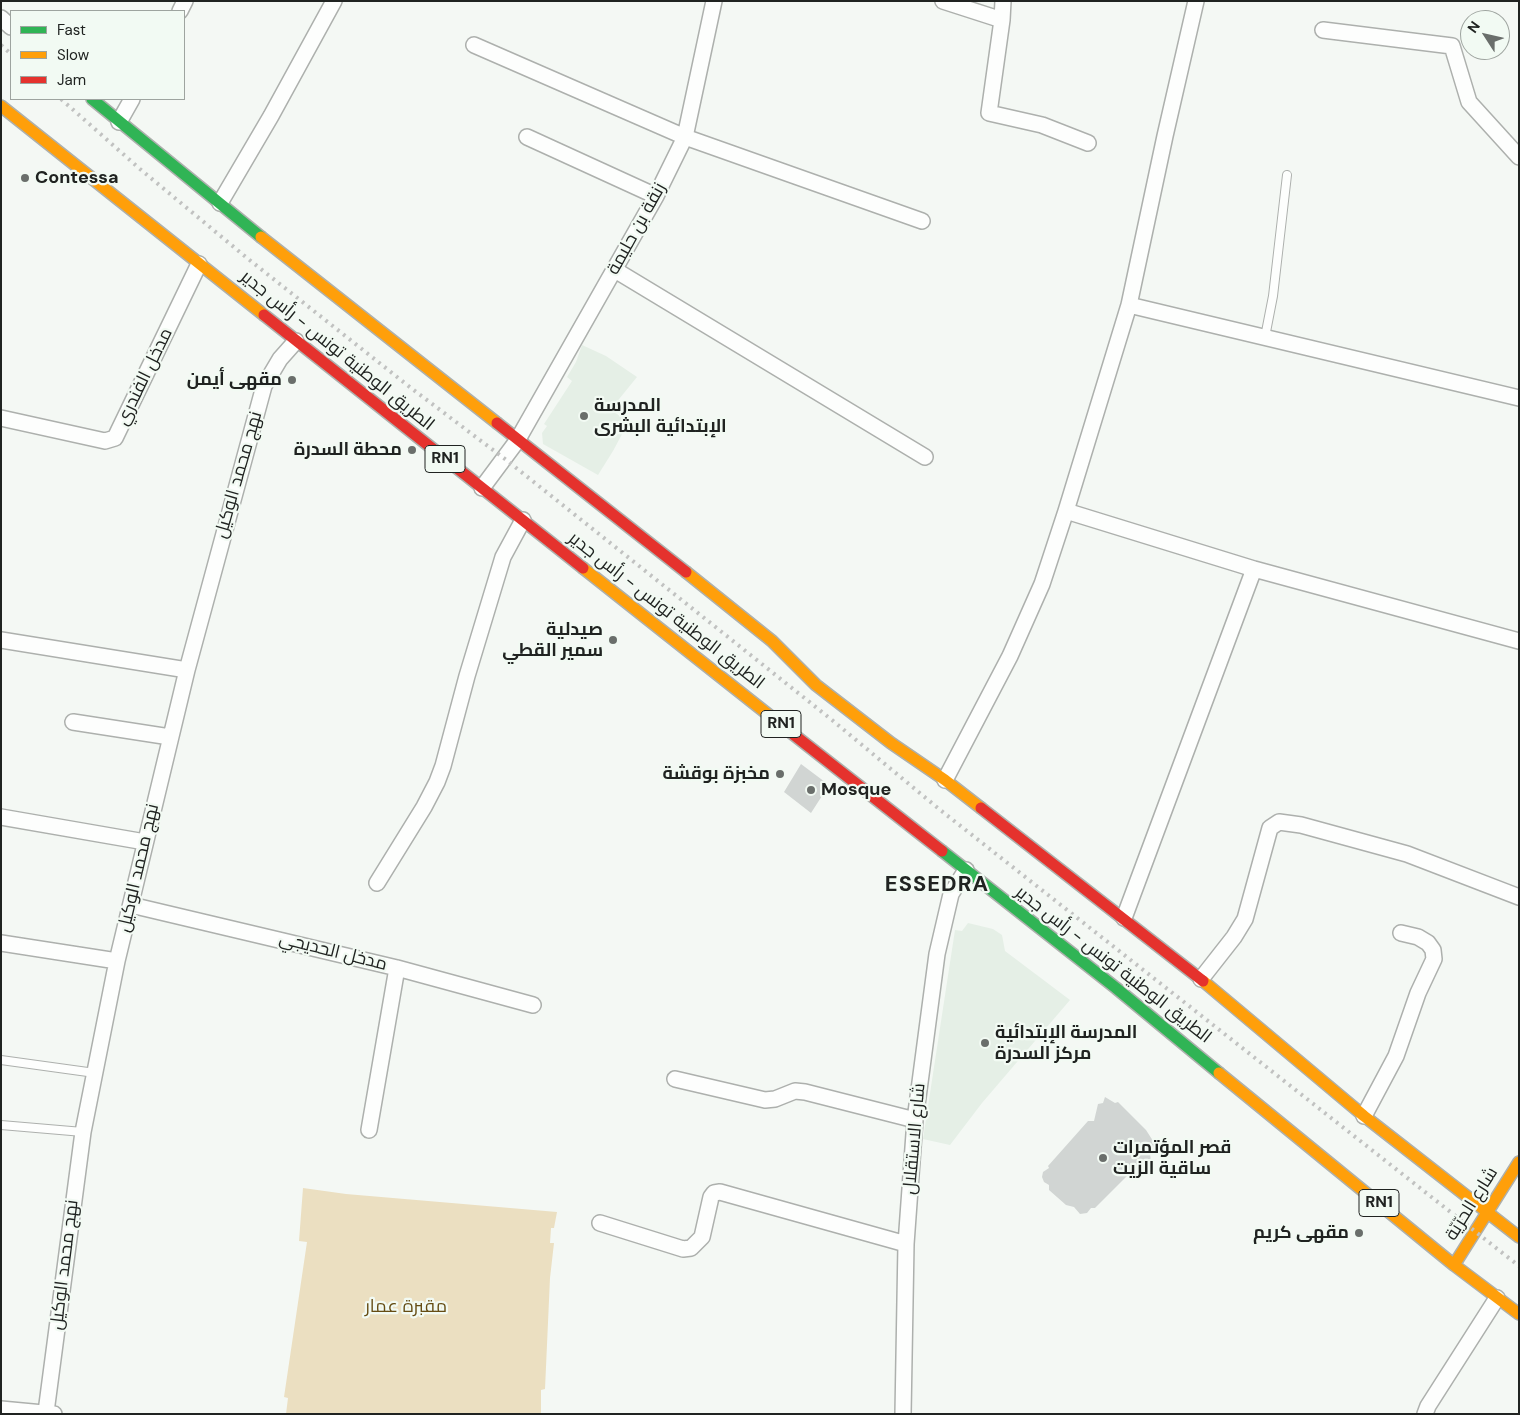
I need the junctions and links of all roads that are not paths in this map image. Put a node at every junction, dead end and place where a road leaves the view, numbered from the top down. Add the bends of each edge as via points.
1 (334, 1) edge
2 (714, 1) edge
3 (943, 1) edge
4 (1003, 1) edge
5 (1196, 1) edge
6 (1002, 20) junction
7 (1324, 30) dead end
8 (474, 45) dead end
9 (93, 100) edge
10 (131, 100) edge
11 (1, 106) edge
12 (119, 122) junction
13 (528, 137) dead end
14 (685, 138) junction
15 (1088, 143) dead end
16 (1519, 157) edge
17 (1287, 175) dead end
18 (656, 196) junction
19 (220, 203) junction
20 (922, 221) dead end
21 (199, 264) junction
22 (615, 270) junction
23 (1129, 305) junction
24 (1265, 337) junction
25 (296, 341) junction
26 (1519, 398) edge
27 (1, 418) edge
28 (517, 441) junction
29 (925, 457) dead end
30 (482, 488) junction
31 (1066, 511) junction
32 (523, 520) junction
33 (1254, 569) junction
34 (1, 640) edge
35 (1519, 641) edge
36 (186, 670) junction
37 (73, 722) dead end
38 (170, 737) junction
39 (945, 780) junction
40 (1, 817) edge
41 (145, 842) junction
42 (966, 870) junction
43 (377, 883) dead end
44 (1519, 897) edge
45 (131, 905) junction
46 (1124, 918) junction
47 (1401, 933) dead end
48 (1, 943) edge
49 (117, 961) junction
50 (397, 968) junction
51 (1201, 979) junction
52 (533, 1005) dead end
53 (1, 1060) edge
54 (95, 1073) junction
55 (675, 1079) dead end
56 (1364, 1116) junction
57 (915, 1120) junction
58 (1, 1125) edge
59 (369, 1130) dead end
60 (83, 1132) junction
61 (1519, 1162) edge
62 (1488, 1212) junction
63 (600, 1223) dead end
64 (1519, 1237) edge
65 (906, 1244) junction
66 (1454, 1265) junction
67 (1496, 1298) junction
68 (1519, 1314) edge
69 (1, 1408) edge
70 (51, 1413) edge
71 (903, 1414) edge
72 (1425, 1414) edge

1 - 19 street
2 - 14 street, زنقة بن حليمة
3 - 6 street
4 - 6 street
5 - 23 street
6 - 15 street via 988,113 1042,125
7 - 16 street via 1452,46 1469,102
8 - 14 street
9 - 12 street
10 - 12 street
11 - 21 street, الطريق الوطنية تونس - رأس جدير / RN1
12 - 19 street
13 - 18 street
14 - 18 street, زنقة بن حليمة
14 - 20 street
17 - 24 lane
18 - 22 street, زنقة بن حليمة
19 - 28 street
21 - 25 street, الطريق الوطنية تونس - رأس جدير / RN1
21 - 27 street, مدخل الفندري via 115,438 98,440
22 - 28 street, زنقة بن حليمة
22 - 29 street
23 - 24 street
23 - 31 street
24 - 26 street
25 - 30 street, الطريق الوطنية تونس - رأس جدير / RN1
25 - 36 street, نهج محمد الوكيل via 280,358 264,386
28 - 30 street, زنقة بن حليمة
28 - 39 street via 772,641 816,685
30 - 32 street, الطريق الوطنية تونس - رأس جدير / RN1
31 - 33 street
31 - 39 street via 1042,584 1010,656
32 - 42 street, الطريق الوطنية تونس - رأس جدير / RN1
32 - 43 street via 503,557 437,782
33 - 35 street
33 - 46 street
34 - 36 street
36 - 38 street, نهج محمد الوكيل
37 - 38 street
38 - 41 street, نهج محمد الوكيل
39 - 46 street
40 - 41 street
41 - 45 street, نهج محمد الوكيل
42 - 57 street, شارع الاستقلال via 951,894 937,954
42 - 66 street, الطريق الوطنية تونس - رأس جدير / RN1 via 1116,988
44 - 51 street via 1407,854 1279,822 1270,828 1246,919
45 - 49 street, نهج محمد الوكيل
45 - 50 street, مدخل الحديجي
46 - 51 street
47 - 56 street via 1428,943 1434,959 1396,1056
48 - 49 street
49 - 54 street, نهج محمد الوكيل
50 - 52 street, مدخل الحديجي
50 - 59 street
51 - 56 street
53 - 54 lane
54 - 60 street, نهج محمد الوكيل
55 - 57 street via 764,1100 795,1091 805,1092
56 - 62 street
57 - 65 street, شارع الاستقلال
58 - 60 lane
60 - 70 street, نهج محمد الوكيل
61 - 62 street, شارع الحرّيّة
62 - 64 street
62 - 66 street, شارع الحرّيّة
63 - 65 street via 691,1248 702,1237 714,1192 720,1192
65 - 71 street, شارع الاستقلال
66 - 67 street, الطريق الوطنية تونس - رأس جدير / RN1
67 - 68 street, الطريق الوطنية تونس - رأس جدير / RN1
67 - 72 street
69 - 70 street

